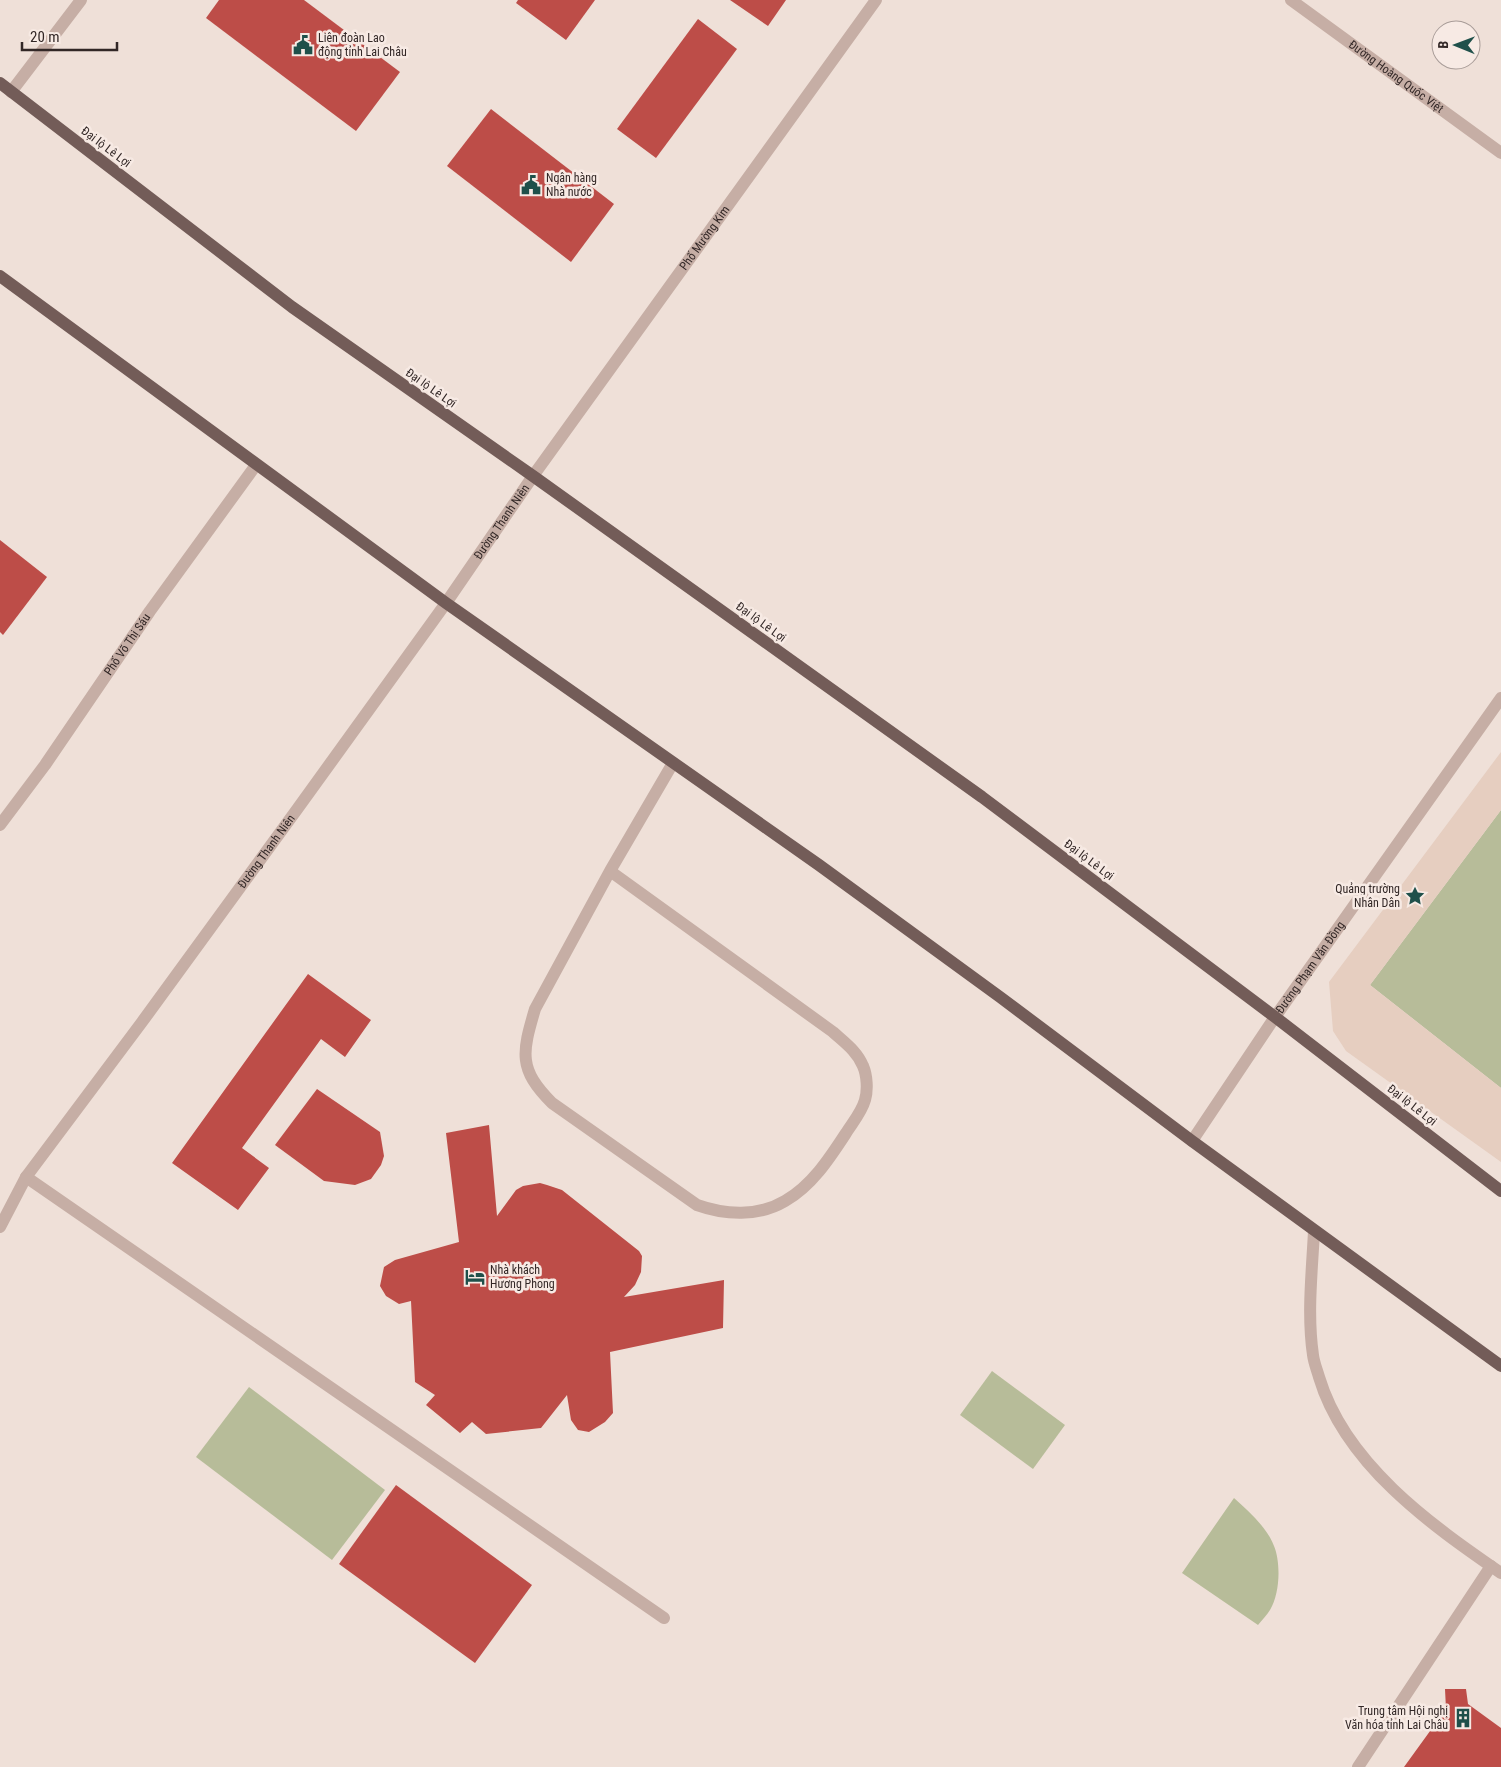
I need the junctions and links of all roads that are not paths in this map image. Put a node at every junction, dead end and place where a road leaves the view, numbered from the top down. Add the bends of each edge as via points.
1 (81, 0) edge
2 (876, 0) edge
3 (1292, 0) edge
4 (0, 83) edge
5 (11, 92) junction
6 (1501, 153) edge
7 (0, 276) edge
8 (256, 465) junction
9 (533, 476) junction
10 (446, 602) junction
11 (1501, 698) edge
12 (673, 763) junction
13 (1, 822) edge
14 (610, 872) junction
15 (1275, 1017) junction
16 (1192, 1141) junction
17 (26, 1176) junction
18 (1501, 1191) edge
19 (0, 1227) edge
20 (1314, 1231) junction
21 (1501, 1366) edge
22 (1496, 1570) edge
23 (664, 1618) dead end
24 (1358, 1767) edge

1 - 5 street
2 - 9 street, Phố Mường Kim
3 - 6 street, Đường Hoàng Quốc Việt
4 - 5 main road, Đại lộ Lê Lợi
5 - 9 main road, Đại lộ Lê Lợi via 292,308
7 - 8 main road
8 - 10 main road
8 - 13 street, Phố Võ Thị Sáu
9 - 10 street, Đường Thanh Niên
9 - 15 main road, Đại lộ Lê Lợi via 982,797
10 - 12 main road
10 - 17 street, Đường Thanh Niên via 148,1014
11 - 15 street, Đường Phạm Văn Đồng
12 - 14 street
12 - 16 main road via 819,865
14 - 14 street via 833,1032 856,1053 864,1067 865,1100 858,1116 830,1158 804,1188 785,1202 759,1212 739,1213 716,1212 697,1205 552,1103 536,1088 528,1073 525,1056 528,1032 536,1009
15 - 16 street, Đường Phạm Văn Đồng
15 - 18 main road, Đại lộ Lê Lợi
16 - 20 main road
17 - 19 street, Đường Thanh Niên
17 - 23 street
20 - 21 main road
20 - 22 street via 1309,1317 1313,1357 1325,1398 1344,1431 1373,1469 1398,1494
22 - 24 street

